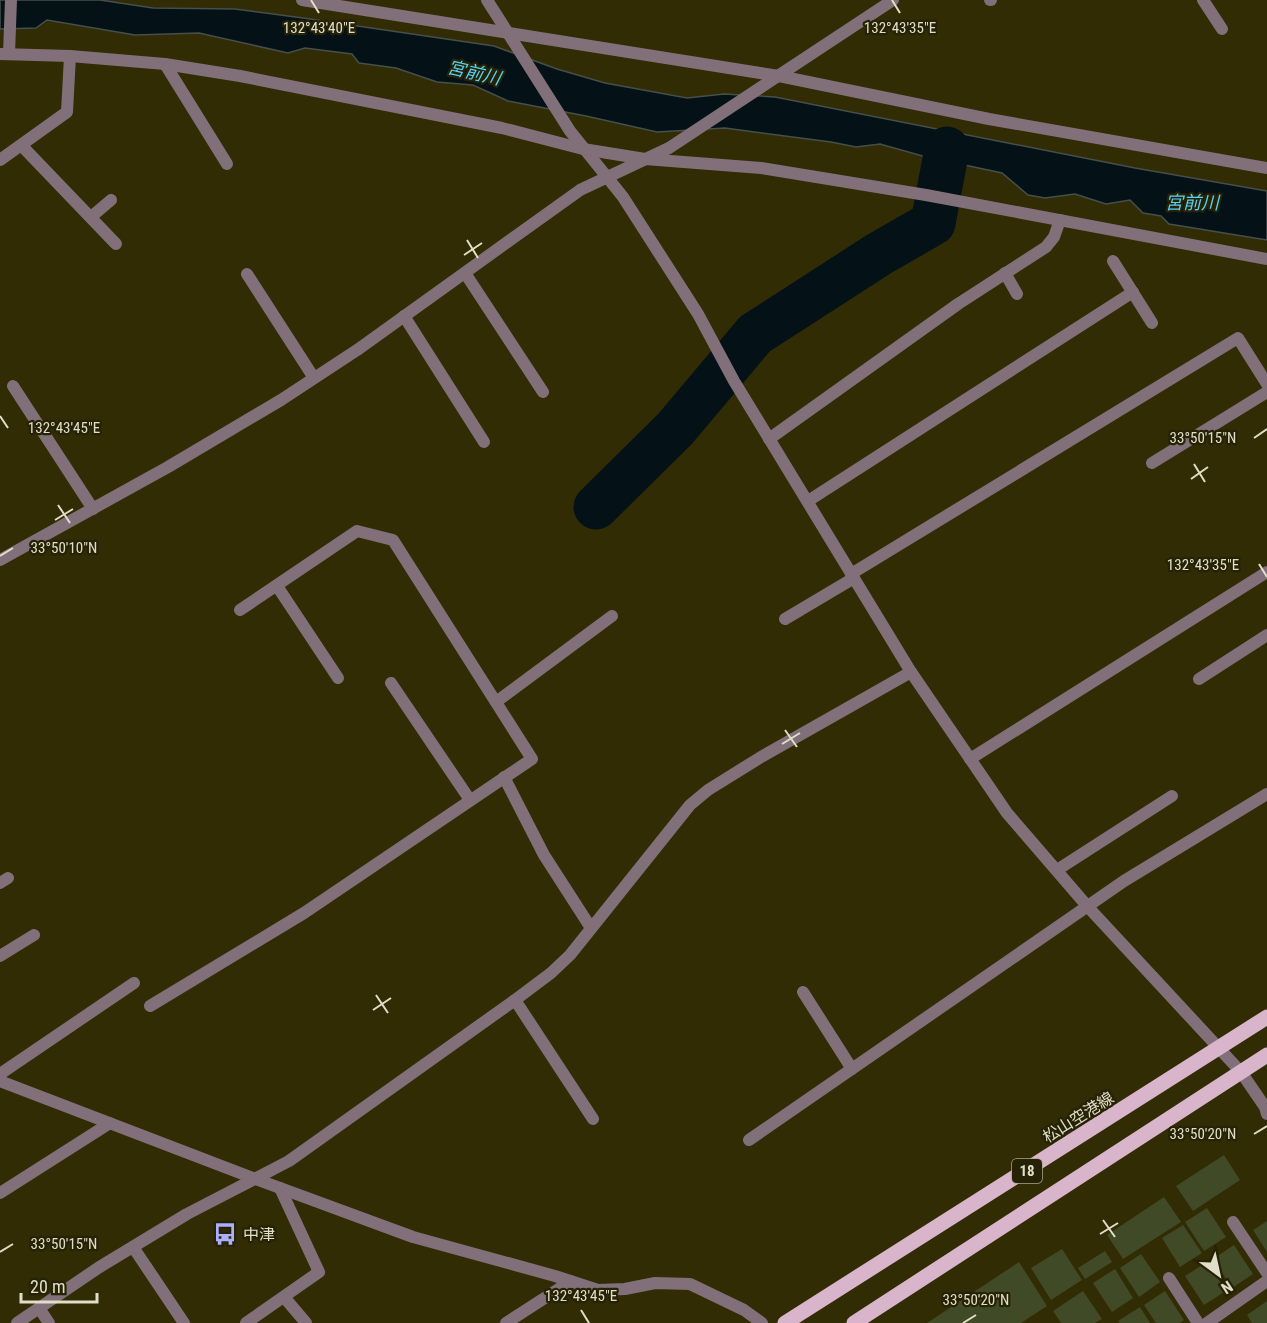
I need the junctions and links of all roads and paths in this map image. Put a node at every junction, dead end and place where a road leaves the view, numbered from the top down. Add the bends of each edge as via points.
1 (11, 0) edge
2 (302, 0) edge
3 (487, 0) edge
4 (893, 0) edge
5 (1203, 0) edge
6 (1222, 29) dead end
7 (507, 34) junction
8 (6, 51) edge
9 (70, 56) junction
10 (165, 64) junction
11 (779, 76) junction
12 (21, 145) junction
13 (583, 149) junction
14 (645, 159) junction
15 (0, 160) edge
16 (227, 164) dead end
17 (1267, 168) edge
18 (607, 178) junction
19 (111, 200) dead end
20 (91, 217) junction
21 (1060, 220) junction
22 (116, 244) dead end
23 (1267, 259) edge
24 (1113, 261) dead end
25 (465, 273) junction
26 (1005, 273) junction
27 (247, 274) dead end
28 (1133, 292) junction
29 (1017, 294) dead end
30 (404, 316) junction
31 (1152, 323) dead end
32 (314, 378) junction
33 (1267, 384) edge
34 (13, 386) dead end
35 (543, 392) dead end
36 (1267, 392) edge
37 (769, 439) junction
38 (484, 442) dead end
39 (1152, 463) dead end
40 (808, 501) junction
41 (93, 509) junction
42 (0, 560) edge
43 (1267, 572) edge
44 (852, 576) junction
45 (277, 586) junction
46 (240, 610) dead end
47 (612, 616) dead end
48 (785, 619) dead end
49 (1267, 635) edge
50 (911, 672) junction
51 (338, 678) dead end
52 (1199, 679) dead end
53 (391, 683) dead end
54 (496, 702) junction
55 (970, 759) junction
56 (504, 777) junction
57 (1267, 794) edge
58 (1172, 796) dead end
59 (470, 800) junction
60 (1057, 870) junction
61 (1088, 907) junction
62 (591, 928) junction
63 (34, 935) dead end
64 (0, 956) edge
65 (134, 984) dead end
66 (803, 992) dead end
67 (515, 1000) junction
68 (150, 1006) dead end
69 (1267, 1017) edge
70 (1220, 1048) junction
71 (1267, 1055) edge
72 (852, 1069) junction
73 (1241, 1072) junction
74 (0, 1074) edge
75 (0, 1081) edge
76 (1267, 1114) edge
77 (593, 1119) dead end
78 (110, 1123) junction
79 (749, 1140) dead end
80 (253, 1178) junction
81 (280, 1188) junction
82 (0, 1193) edge
83 (1233, 1222) dead end
84 (133, 1247) junction
85 (1267, 1273) edge
86 (1169, 1278) dead end
87 (571, 1281) junction
88 (1267, 1281) edge
89 (284, 1297) junction
90 (39, 1308) junction
91 (17, 1323) edge
92 (49, 1323) edge
93 (184, 1323) edge
94 (246, 1323) edge
95 (306, 1323) edge
96 (506, 1323) edge
97 (762, 1323) edge
98 (785, 1323) edge
99 (854, 1323) edge
100 (1198, 1323) edge
101 (1207, 1323) edge

1 - 8 street
2 - 7 street
3 - 7 street
4 - 11 street
5 - 6 street
7 - 11 street
7 - 13 street
8 - 9 street
9 - 10 street
9 - 12 street via 67,112
10 - 13 street via 502,128
10 - 16 street
11 - 14 street via 669,148
11 - 17 street via 989,119
12 - 15 street
12 - 20 street
13 - 14 street
13 - 18 street
14 - 18 street
14 - 21 street via 761,168
18 - 25 street via 580,190
18 - 37 street via 623,196 698,314
19 - 20 street
20 - 22 street
21 - 23 street
21 - 26 street via 1046,247
24 - 28 street
25 - 30 street
25 - 35 street
26 - 29 street
26 - 37 street via 957,303
27 - 32 street
28 - 31 street
28 - 40 street
30 - 32 street
30 - 38 street
32 - 41 street
33 - 44 street via 1238,338
34 - 41 street
36 - 39 street
37 - 40 street
40 - 44 street
41 - 42 street
43 - 55 street
44 - 48 street
44 - 50 street
45 - 46 street
45 - 51 street
45 - 54 street via 357,531 393,540
47 - 54 street
49 - 52 street
50 - 55 street
50 - 62 street via 708,790 690,805
53 - 59 street
54 - 56 street via 532,759
55 - 60 street via 1007,813
56 - 59 street
56 - 62 street via 544,855
57 - 61 street
58 - 60 street
59 - 68 street via 304,913
60 - 61 street
61 - 70 street
61 - 72 street
62 - 67 street via 570,956
63 - 64 street
65 - 74 street
66 - 72 street
67 - 77 street
67 - 80 street via 289,1161
69 - 70 main road, 松山空港線 / 18
70 - 73 street
70 - 98 main road, 松山空港線 / 18
71 - 73 main road, 18
72 - 79 street
73 - 76 street
73 - 99 main road, 18
75 - 78 street
78 - 80 street
78 - 82 street
80 - 81 street
80 - 84 street
81 - 87 street via 413,1237
81 - 89 street via 319,1272
83 - 85 street
84 - 90 street
84 - 93 street
86 - 100 street
87 - 96 street
87 - 97 street via 598,1290 655,1283 690,1284
88 - 101 street
89 - 94 street
89 - 95 street
90 - 91 street
90 - 92 street

